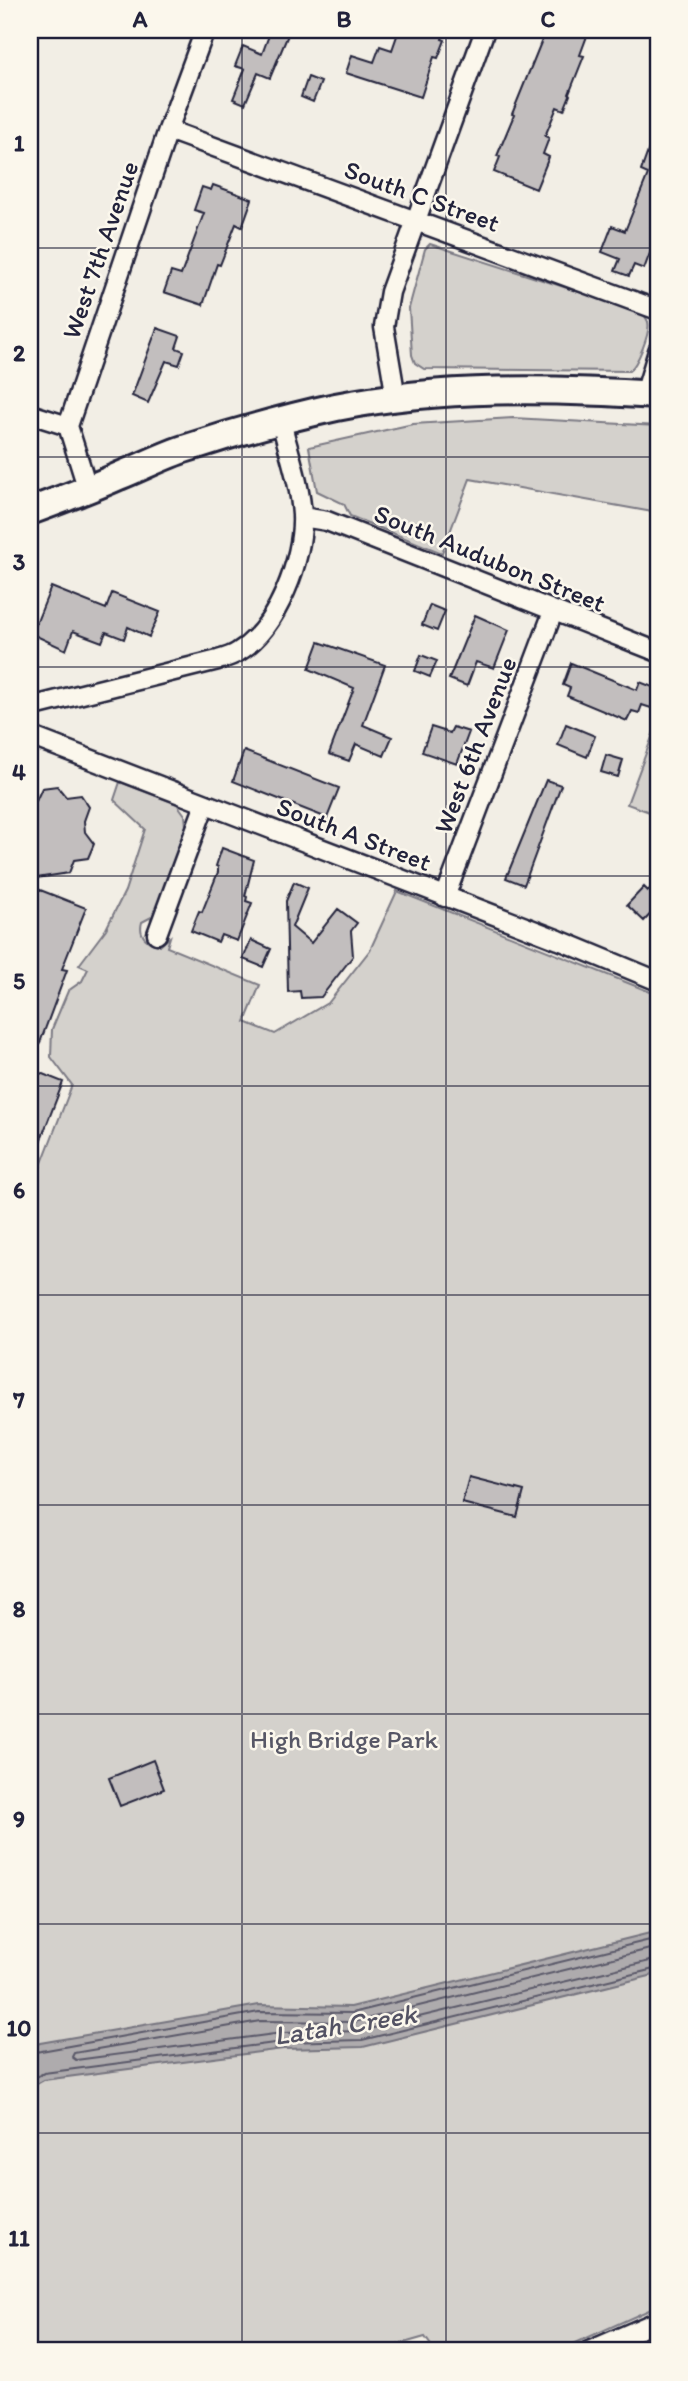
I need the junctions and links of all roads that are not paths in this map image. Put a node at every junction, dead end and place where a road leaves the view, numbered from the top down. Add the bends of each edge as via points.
1 (205, 30) edge
2 (485, 30) edge
3 (167, 130) junction
4 (415, 222) junction
5 (658, 310) edge
6 (658, 351) edge
7 (652, 395) edge
8 (396, 398) junction
9 (30, 414) edge
10 (281, 421) junction
11 (68, 426) junction
12 (88, 489) junction
13 (30, 510) edge
14 (302, 517) junction
15 (553, 612) junction
16 (658, 652) edge
17 (30, 707) edge
18 (30, 736) edge
19 (205, 804) junction
20 (445, 897) junction
21 (157, 934) dead end
22 (658, 981) edge
23 (658, 2321) edge
24 (589, 2351) edge

1 - 3 street, West 7th Avenue
2 - 4 street
3 - 4 street, South C Street
3 - 11 street, West 7th Avenue
4 - 5 street, South C Street
4 - 8 street via 390,292 384,327
6 - 7 street
7 - 8 main road via 491,390
8 - 10 main road
9 - 11 street
10 - 12 main road via 185,449
10 - 14 street
11 - 12 street
12 - 13 main road
14 - 15 street, South Audubon Street via 327,521
14 - 17 street via 297,554 283,595 263,629 239,652
15 - 16 street, South Audubon Street
15 - 20 street, West 6th Avenue
18 - 19 street, South A Street
19 - 20 street, South A Street
19 - 21 street
20 - 22 street, South A Street
23 - 24 street

